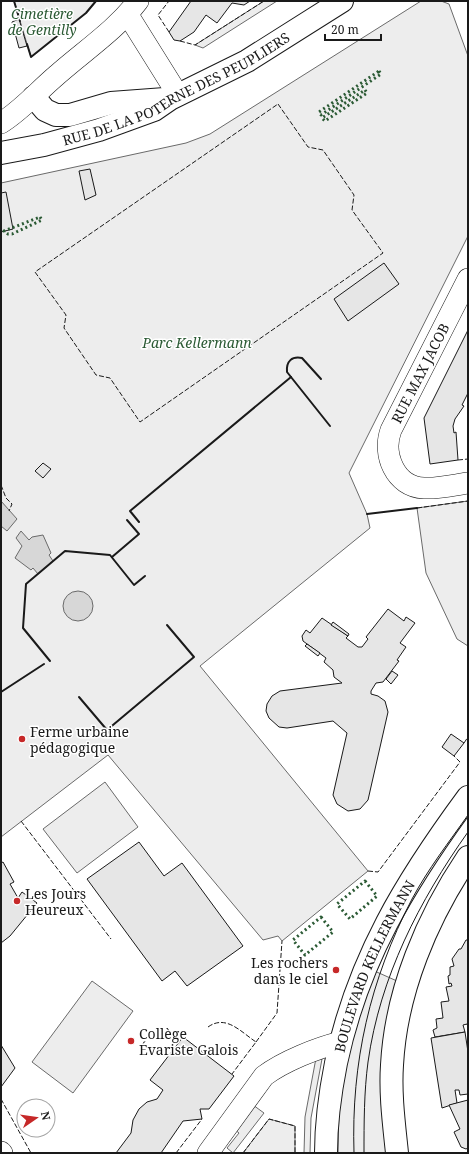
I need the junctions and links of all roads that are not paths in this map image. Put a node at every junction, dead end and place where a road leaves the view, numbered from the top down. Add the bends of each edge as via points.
1 (342, 1) edge
2 (133, 8) edge
3 (34, 97) junction
4 (174, 97) junction
5 (1, 123) edge
6 (1, 153) edge
7 (468, 278) edge
8 (468, 483) edge
9 (468, 796) edge
10 (468, 857) edge
11 (340, 1042) junction
12 (208, 1153) edge
13 (326, 1153) edge
14 (397, 1153) edge

1 - 4 main road, RUE DE LA POTERNE DES PEUPLIERS via 247,61
2 - 3 street
2 - 4 street
3 - 4 main road via 45,110 70,115 111,103
3 - 5 street
4 - 6 main road, RUE DE LA POTERNE DES PEUPLIERS via 154,110 99,130 44,145
7 - 8 street, RUE MAX JACOB via 391,430 387,450 389,460 403,480 423,488
9 - 11 main road, BOULEVARD KELLERMANN via 425,856 393,909 360,977
10 - 14 main road via 447,888 427,928 398,1015 392,1066 393,1120
11 - 12 street via 264,1076
11 - 13 main road, BOULEVARD KELLERMANN via 330,1093

